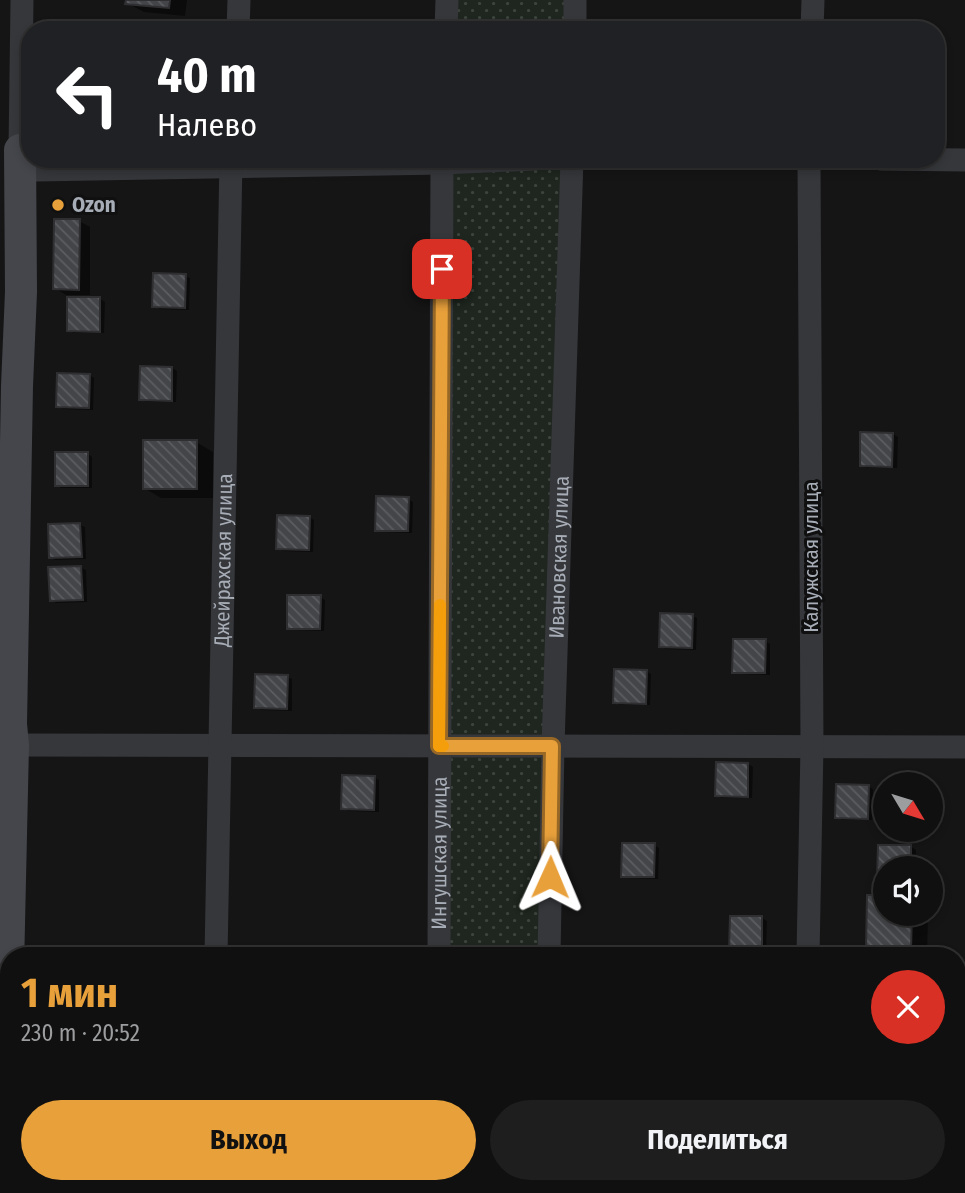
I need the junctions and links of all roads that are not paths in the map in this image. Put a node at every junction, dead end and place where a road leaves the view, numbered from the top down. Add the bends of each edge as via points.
1 (22, 0) edge
2 (239, 0) edge
3 (447, 0) edge
4 (575, 0) edge
5 (813, 0) edge
6 (238, 21) edge
7 (446, 21) edge
8 (575, 21) edge
9 (813, 21) edge
10 (10, 149) edge
11 (945, 160) edge
12 (965, 160) edge
13 (34, 168) edge
14 (85, 168) edge
15 (231, 168) edge
16 (442, 168) edge
17 (572, 168) edge
18 (809, 168) edge
19 (8, 384) edge
20 (12, 745) junction
21 (219, 745) junction
22 (439, 746) junction
23 (552, 746) junction
24 (811, 747) junction
25 (965, 747) edge
26 (7, 947) edge
27 (216, 947) edge
28 (439, 947) edge
29 (549, 947) edge
30 (808, 947) edge

1 - 10 street
2 - 6 street
3 - 7 street
4 - 8 street
5 - 9 street
10 - 19 street via 21,292
11 - 12 street
13 - 14 street
15 - 21 street, Джейрахская улица
16 - 22 street, Ингушская улица
17 - 23 street, Ивановская улица
18 - 24 street, Калужская улица
19 - 20 street
20 - 21 street
20 - 26 street
21 - 22 street
21 - 27 street, Джейрахская улица
22 - 23 street
22 - 28 street, Ингушская улица
23 - 24 street
23 - 29 street, Ивановская улица
24 - 25 street
24 - 30 street, Калужская улица

